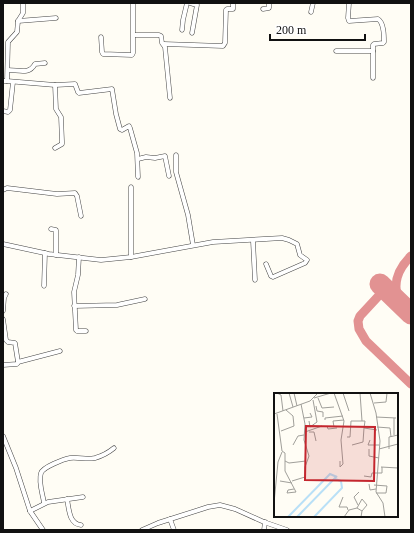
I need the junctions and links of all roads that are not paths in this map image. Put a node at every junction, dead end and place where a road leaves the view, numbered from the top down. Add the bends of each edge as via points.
1 (23, 3) edge
2 (133, 3) edge
3 (187, 3) edge
4 (190, 3) edge
5 (233, 3) edge
6 (269, 3) edge
7 (313, 3) edge
8 (349, 3) edge
9 (263, 9) dead end
10 (311, 12) dead end
11 (56, 18) dead end
12 (18, 21) junction
13 (182, 30) dead end
14 (192, 33) dead end
15 (134, 35) junction
16 (101, 37) dead end
17 (164, 44) junction
18 (336, 51) dead end
19 (373, 51) junction
20 (45, 63) dead end
21 (8, 70) junction
22 (373, 78) dead end
23 (5, 81) edge
24 (13, 82) junction
25 (55, 85) junction
26 (170, 98) dead end
27 (3, 111) edge
28 (55, 148) dead end
29 (176, 155) dead end
30 (138, 159) junction
31 (169, 176) dead end
32 (138, 177) dead end
33 (131, 187) dead end
34 (3, 190) edge
35 (81, 216) dead end
36 (51, 229) dead end
37 (253, 241) junction
38 (3, 244) edge
39 (193, 245) junction
40 (45, 253) junction
41 (56, 255) junction
42 (79, 257) junction
43 (131, 257) junction
44 (266, 264) dead end
45 (255, 280) dead end
46 (44, 286) dead end
47 (6, 294) dead end
48 (145, 299) dead end
49 (74, 306) junction
50 (3, 311) edge
51 (3, 319) edge
52 (86, 331) dead end
53 (60, 351) dead end
54 (18, 362) junction
55 (3, 365) edge
56 (3, 436) edge
57 (114, 448) dead end
58 (83, 497) dead end
59 (67, 499) junction
60 (44, 503) junction
61 (30, 511) junction
62 (170, 519) junction
63 (265, 522) junction
64 (81, 525) dead end
65 (43, 530) edge
66 (142, 530) edge
67 (174, 530) edge
68 (264, 530) edge
69 (287, 530) edge

1 - 12 street via 23,13
2 - 15 street
3 - 13 street
4 - 14 street via 197,5
5 - 17 street via 233,9 225,12 223,46
6 - 9 street via 269,8
7 - 10 street
8 - 19 street via 349,20 381,21 384,42 373,44
11 - 12 street
12 - 21 street via 17,32 8,44
15 - 16 street via 133,53 129,56 104,54
15 - 17 street via 160,35
17 - 26 street
18 - 19 street
19 - 22 street
20 - 21 street via 35,64 29,71
21 - 23 street
23 - 24 street
24 - 25 street
24 - 27 street via 10,110
25 - 28 street via 62,141 62,144
25 - 30 street via 75,84 79,93 112,89 120,129 130,127
29 - 39 street via 176,172
30 - 31 street via 165,156
30 - 32 street
33 - 43 street
34 - 35 street via 6,188 57,194 75,193 78,196
36 - 41 street via 56,230
37 - 39 street
37 - 44 street via 282,238 289,240 297,244 300,255 307,260 273,277
37 - 45 street
38 - 40 street
39 - 43 street
40 - 41 street
40 - 46 street
41 - 42 street
42 - 43 street via 101,260
42 - 49 street
47 - 50 street
48 - 49 street via 117,305
49 - 52 street via 76,331
51 - 54 street via 7,341 15,342
53 - 54 street
54 - 55 street
56 - 61 street
57 - 60 street via 99,457 67,459 43,470 40,479
58 - 59 street
59 - 60 street
59 - 64 street via 72,521
60 - 61 street
61 - 65 street
62 - 63 street via 220,505
62 - 66 street
62 - 67 street
63 - 68 street
63 - 69 street

